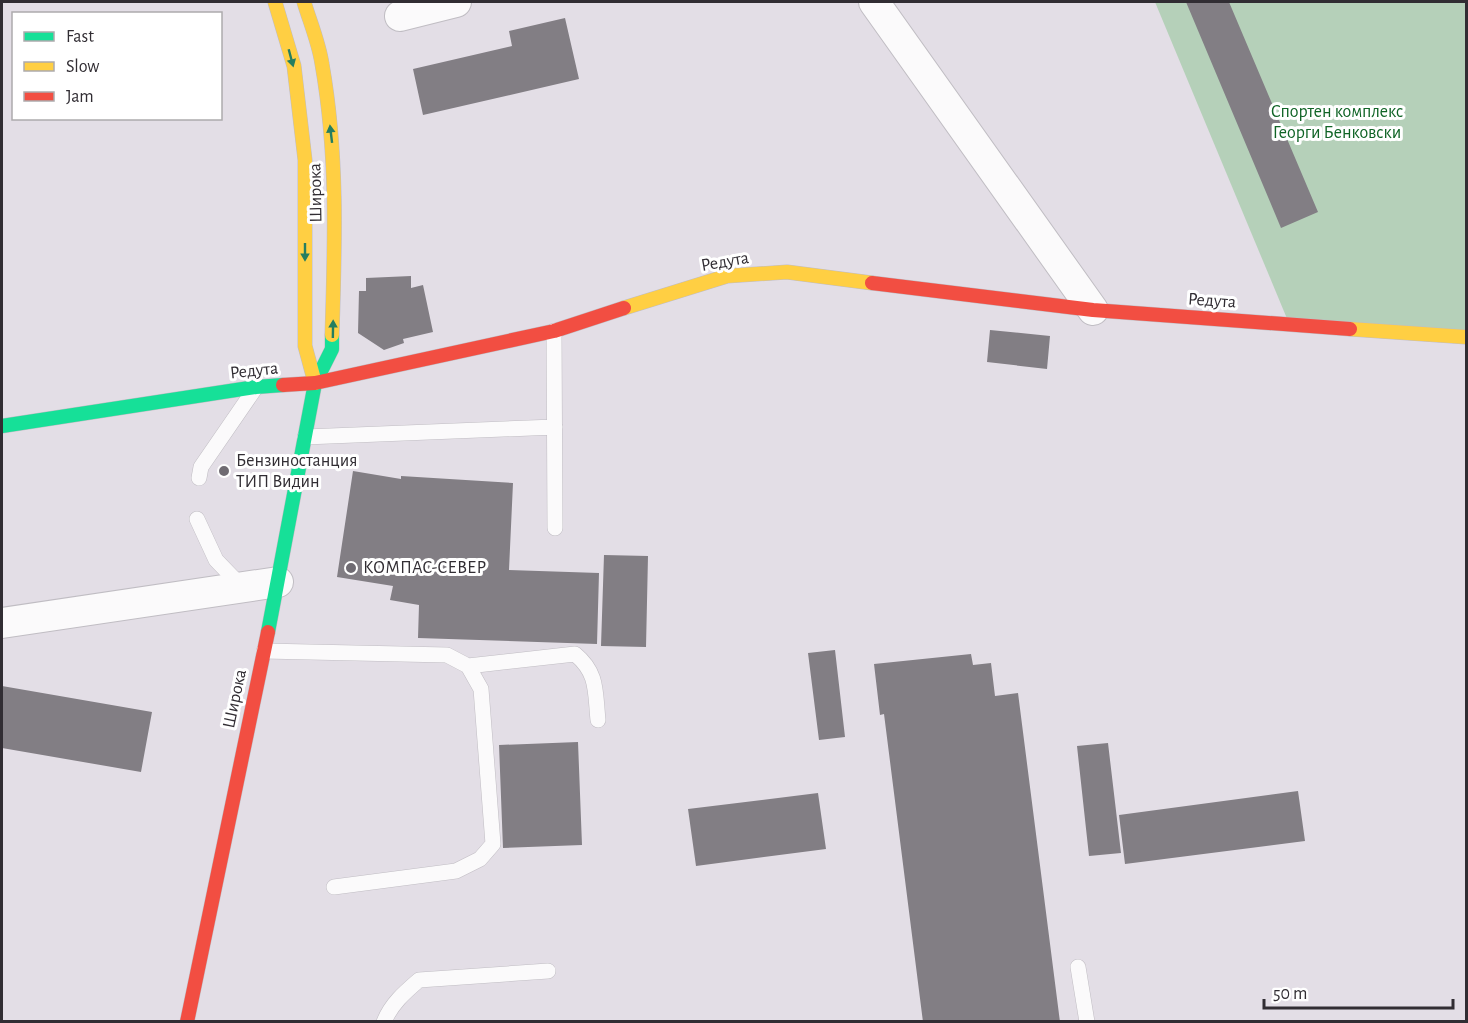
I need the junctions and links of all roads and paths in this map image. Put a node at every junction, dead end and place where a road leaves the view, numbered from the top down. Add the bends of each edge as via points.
1 (275, 2) edge
2 (304, 2) edge
3 (456, 2) edge
4 (874, 2) edge
5 (400, 16) dead end
6 (1093, 310) junction
7 (554, 331) junction
8 (1467, 337) edge
9 (315, 384) junction
10 (256, 387) junction
11 (2, 426) edge
12 (555, 427) junction
13 (305, 437) junction
14 (199, 478) dead end
15 (197, 519) dead end
16 (555, 528) dead end
17 (278, 582) junction
18 (243, 588) junction
19 (2, 622) edge
20 (264, 651) junction
21 (468, 666) junction
22 (598, 720) dead end
23 (334, 887) dead end
24 (1078, 967) dead end
25 (548, 971) dead end
26 (187, 1022) edge
27 (384, 1022) edge
28 (1087, 1022) edge

1 -> 9 street, Широка via 294,66 305,160 305,346
9 -> 2 street, Широка via 332,349 334,154 322,63
3 - 5 street
4 - 6 street
6 - 7 street, Редута via 787,272 727,276
6 - 8 street, Редута
7 - 9 street, Редута
7 - 12 lane
9 - 10 street, Редута
9 - 13 street, Широка
10 - 11 street, Редута
10 - 14 lane via 201,467
12 - 13 lane
12 - 16 lane
13 - 17 street, Широка
15 - 18 lane via 216,560
17 - 18 street
17 - 20 street, Широка
18 - 19 street
20 - 21 lane via 447,655
20 - 26 street, Широка
21 - 22 lane via 575,654 587,664 593,680
21 - 23 lane via 481,689 493,844 480,859 456,872
24 - 28 lane
25 - 27 lane via 419,980 392,1007

